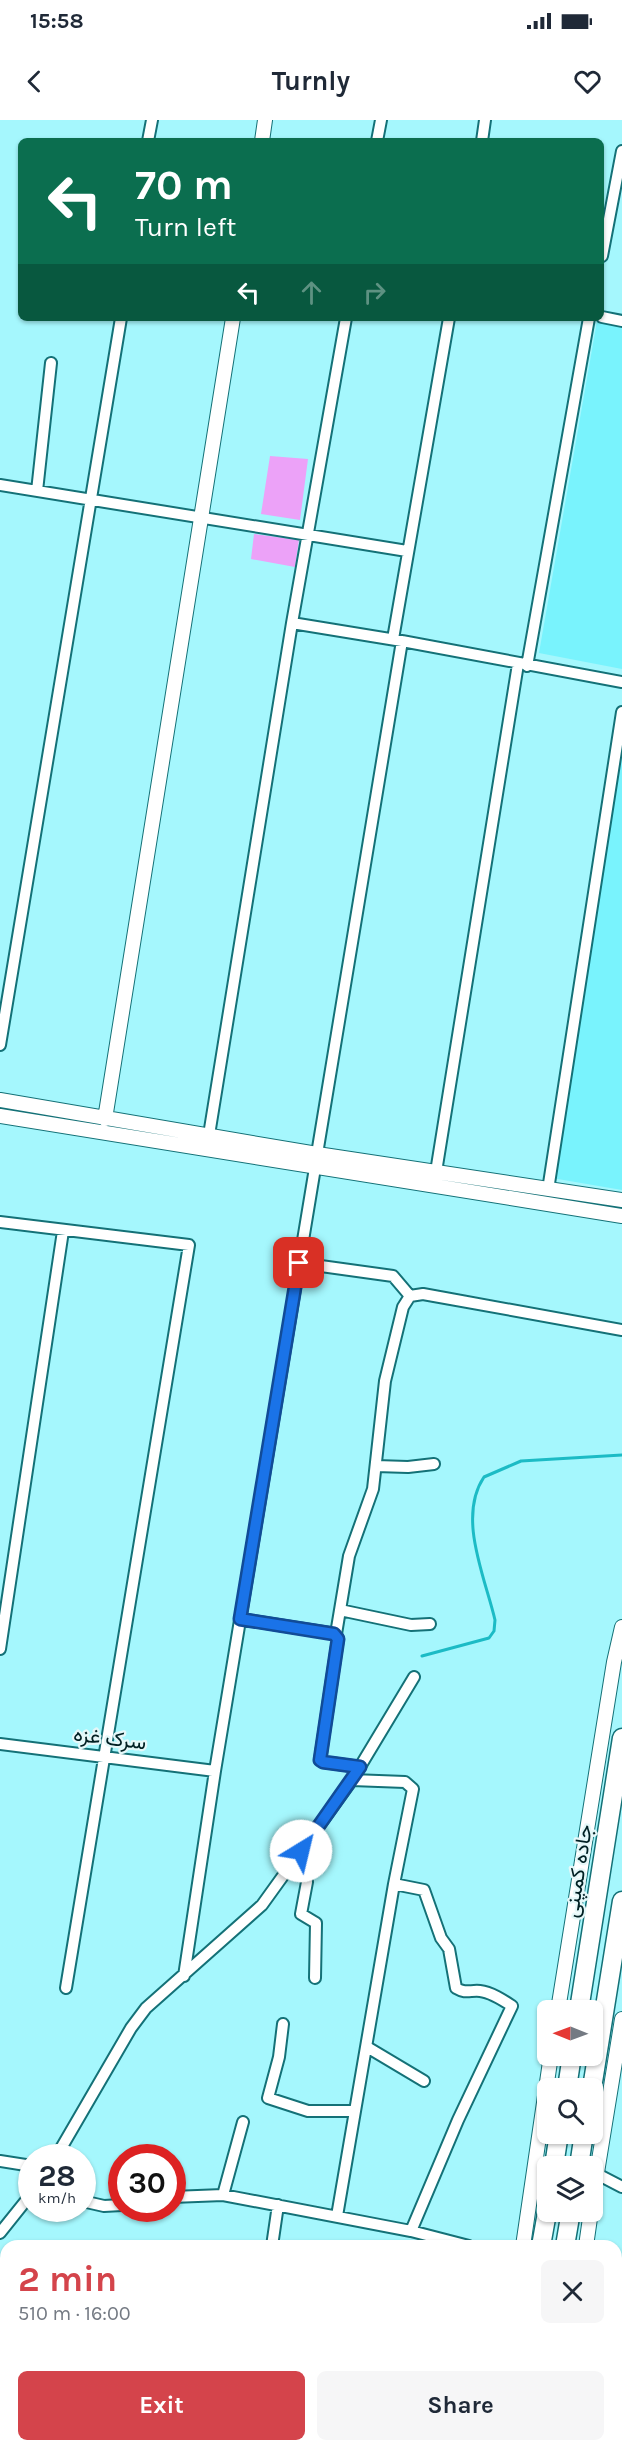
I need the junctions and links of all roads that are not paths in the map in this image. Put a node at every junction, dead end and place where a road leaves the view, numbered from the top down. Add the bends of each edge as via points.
1 (152, 120) edge
2 (265, 120) edge
3 (381, 120) edge
4 (485, 120) edge
5 (149, 138) edge
6 (262, 138) edge
7 (378, 138) edge
8 (482, 138) edge
9 (622, 151) edge
10 (604, 246) edge
11 (604, 317) edge
12 (120, 321) edge
13 (233, 321) edge
14 (345, 321) edge
15 (448, 321) edge
16 (588, 321) edge
17 (622, 321) edge
18 (51, 363) dead end
19 (0, 485) edge
20 (37, 491) junction
21 (92, 500) junction
22 (200, 518) junction
23 (307, 535) junction
24 (407, 551) junction
25 (292, 623) junction
26 (397, 640) junction
27 (523, 665) junction
28 (622, 682) edge
29 (622, 712) edge
30 (0, 1045) edge
31 (0, 1100) edge
32 (0, 1116) edge
33 (105, 1119) junction
34 (209, 1135) junction
35 (237, 1140) junction
36 (317, 1154) junction
37 (235, 1155) junction
38 (404, 1167) junction
39 (315, 1168) junction
40 (436, 1172) junction
41 (402, 1182) junction
42 (548, 1190) junction
43 (622, 1200) edge
44 (622, 1216) edge
45 (0, 1222) edge
46 (63, 1231) junction
47 (299, 1263) junction
48 (410, 1296) junction
49 (622, 1330) edge
50 (434, 1464) dead end
51 (375, 1466) junction
52 (340, 1610) junction
53 (240, 1619) junction
54 (430, 1624) dead end
55 (622, 1627) edge
56 (336, 1634) junction
57 (0, 1649) edge
58 (414, 1677) dead end
59 (622, 1738) edge
60 (0, 1744) edge
61 (104, 1757) junction
62 (360, 1767) junction
63 (215, 1771) junction
64 (352, 1780) junction
65 (301, 1851) junction
66 (394, 1884) junction
67 (622, 1901) edge
68 (184, 1976) junction
69 (315, 1978) dead end
70 (66, 1988) dead end
71 (560, 2000) edge
72 (581, 2000) edge
73 (622, 2019) edge
74 (283, 2024) dead end
75 (367, 2047) junction
76 (549, 2066) edge
77 (594, 2078) edge
78 (424, 2081) dead end
79 (355, 2112) junction
80 (243, 2122) dead end
81 (64, 2144) edge
82 (600, 2156) edge
83 (0, 2161) edge
84 (18, 2164) edge
85 (603, 2177) edge
86 (622, 2187) edge
87 (223, 2194) junction
88 (186, 2196) edge
89 (278, 2205) junction
90 (18, 2210) edge
91 (337, 2217) junction
92 (545, 2222) edge
93 (569, 2222) edge
94 (589, 2222) edge
95 (411, 2231) junction
96 (0, 2233) edge
97 (273, 2240) edge
98 (446, 2240) edge
99 (524, 2240) edge
100 (542, 2240) edge
101 (566, 2240) edge
102 (587, 2240) edge

1 - 5 street
2 - 6 street
3 - 7 street
4 - 8 street
9 - 10 street
11 - 17 street
12 - 21 street
13 - 22 street
14 - 23 street
15 - 24 street
16 - 27 street
18 - 20 street
19 - 20 street
20 - 21 street
21 - 22 street
21 - 30 street
22 - 23 street
22 - 33 street
23 - 24 street
23 - 25 street
24 - 26 street
25 - 26 street
25 - 34 street
26 - 27 street
26 - 36 street
27 - 28 street
27 - 40 street
29 - 42 street
31 - 33 street
32 - 37 street
33 - 34 street
34 - 35 street
35 - 36 street
35 - 37 street
36 - 38 street
37 - 39 street
38 - 40 street
38 - 41 street
39 - 41 street
39 - 47 street
40 - 42 street
41 - 44 street
42 - 43 street
45 - 46 street
46 - 57 street
46 - 61 street via 189,1245
47 - 48 street via 387,1274
47 - 53 street
48 - 49 street via 423,1294
48 - 51 street via 403,1307 385,1381
50 - 51 street
51 - 52 street via 368,1506 349,1556
52 - 54 street via 411,1625
52 - 56 street
53 - 56 street
53 - 63 street
55 - 71 street
56 - 62 street via 320,1760
58 - 62 street
59 - 72 highway, جاده کمپنی
60 - 61 street, سرک غزه
61 - 63 street, سرک غزه
61 - 70 street
62 - 64 street
63 - 68 street
64 - 65 street
64 - 66 street via 405,1782 413,1789
65 - 68 street via 262,1905
65 - 69 street via 307,1882 301,1914 316,1923
66 - 75 street
66 - 95 street via 424,1890 448,1949 456,1988 464,1993 489,1994 512,2006
67 - 77 highway
68 - 81 street via 146,2008 131,2028
73 - 82 street
74 - 79 street via 268,2098 308,2111
75 - 78 street
75 - 79 street
76 - 99 street
79 - 91 street
80 - 87 street
83 - 84 street
85 - 86 street
87 - 88 street
87 - 89 street
89 - 91 street
89 - 97 street
90 - 96 street
91 - 95 street
92 - 100 highway
93 - 101 highway
94 - 102 street
95 - 98 street

